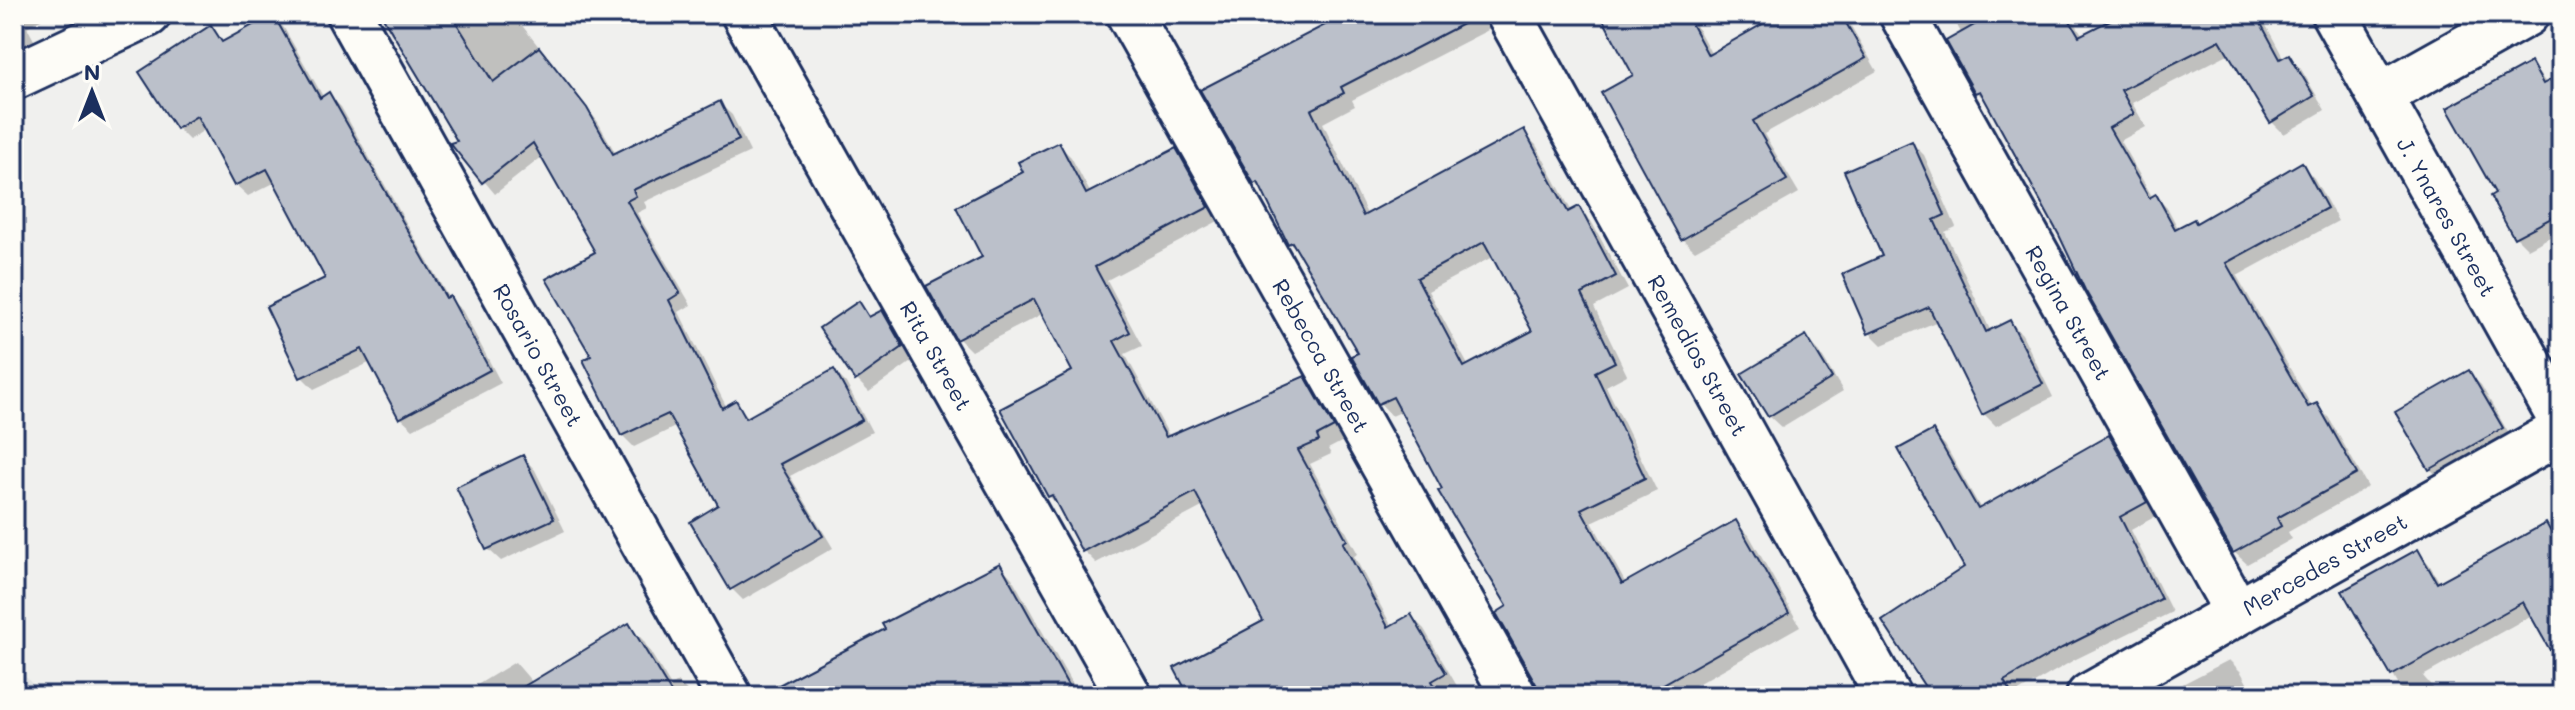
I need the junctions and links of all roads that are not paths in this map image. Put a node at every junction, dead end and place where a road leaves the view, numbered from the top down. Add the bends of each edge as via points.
1 (148, 14) edge
2 (349, 14) edge
3 (744, 14) edge
4 (1129, 14) edge
5 (1509, 14) edge
6 (1902, 14) edge
7 (2334, 14) edge
8 (2526, 14) edge
9 (14, 77) edge
10 (2381, 95) junction
11 (2561, 420) edge
12 (2561, 431) edge
13 (2237, 612) junction
14 (729, 696) edge
15 (1129, 696) edge
16 (1514, 696) edge
17 (1888, 696) edge
18 (2089, 696) edge

1 - 9 street
2 - 14 street, Rosario Street
3 - 15 street, Rita Street
4 - 16 street, Rebecca Street
5 - 17 street, Remedios Street
6 - 13 street, Regina Street
7 - 10 street, J. Ynares Street
8 - 10 street
10 - 11 street, J. Ynares Street
12 - 13 street, Mercedes Street
13 - 18 street, Mercedes Street

